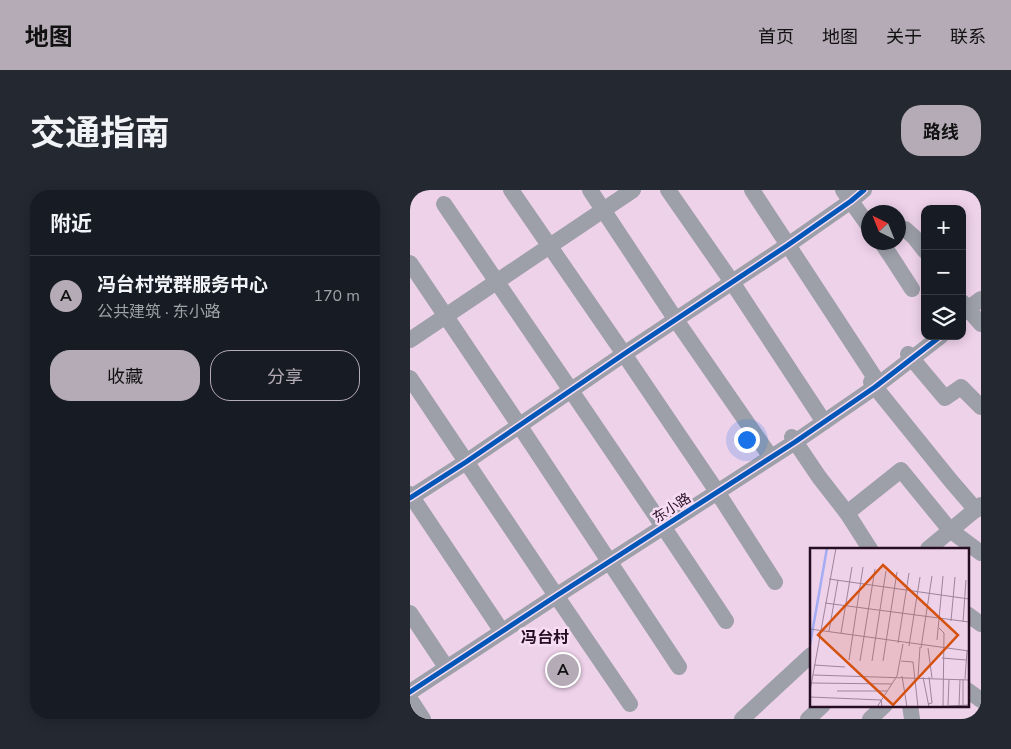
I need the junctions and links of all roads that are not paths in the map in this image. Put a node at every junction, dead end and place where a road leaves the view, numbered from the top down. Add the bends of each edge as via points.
1 (511, 190) edge
2 (590, 190) edge
3 (633, 190) edge
4 (668, 190) edge
5 (752, 190) edge
6 (864, 190) edge
7 (847, 195) edge
8 (444, 204) dead end
9 (603, 210) junction
10 (861, 215) edge
11 (906, 229) edge
12 (788, 245) junction
13 (550, 246) junction
14 (887, 250) edge
15 (924, 250) edge
16 (410, 264) edge
17 (496, 282) junction
18 (732, 282) junction
19 (912, 289) dead end
20 (981, 299) edge
21 (970, 313) edge
22 (445, 316) junction
23 (676, 320) junction
24 (410, 340) edge
25 (928, 340) edge
26 (935, 340) edge
27 (624, 354) junction
28 (910, 357) junction
29 (410, 378) edge
30 (875, 383) junction
31 (570, 391) junction
32 (981, 407) edge
33 (822, 420) junction
34 (519, 425) junction
35 (793, 440) junction
36 (768, 452) junction
37 (466, 462) junction
38 (716, 490) junction
39 (411, 496) edge
40 (978, 508) edge
41 (847, 513) junction
42 (662, 524) junction
43 (950, 530) junction
44 (869, 548) edge
45 (929, 548) edge
46 (981, 553) edge
47 (608, 559) junction
48 (775, 582) dead end
49 (554, 594) junction
50 (410, 613) edge
51 (968, 615) edge
52 (726, 621) dead end
53 (981, 624) edge
54 (499, 626) junction
55 (810, 656) edge
56 (444, 664) junction
57 (679, 667) dead end
58 (410, 686) edge
59 (968, 691) edge
60 (410, 692) edge
61 (410, 699) edge
62 (981, 700) edge
63 (630, 704) dead end
64 (822, 706) edge
65 (884, 706) edge
66 (910, 706) edge
67 (423, 719) edge
68 (742, 719) edge
69 (808, 719) edge
70 (870, 719) edge
71 (912, 719) edge

1 - 13 street
2 - 9 street
3 - 9 street
4 - 18 street
5 - 12 street
6 - 7 street
7 - 10 street
7 - 12 street
8 - 17 street
9 - 13 street
9 - 23 street
11 - 15 street
12 - 18 street
12 - 30 street
13 - 17 street
13 - 27 street
14 - 19 street
16 - 22 street
17 - 22 street
17 - 31 street
18 - 23 street
18 - 33 street
20 - 21 street
22 - 24 street
22 - 34 street
23 - 27 street
23 - 36 street
25 - 28 street, 东小路
26 - 28 street, 东小路
27 - 31 street
27 - 38 street
28 - 30 street, 东小路
28 - 32 street via 945,398 961,387
29 - 37 street
30 - 33 street, 东小路
30 - 40 street via 951,480
31 - 34 street
31 - 42 street
33 - 35 street, 东小路
34 - 37 street
34 - 47 street
35 - 36 street, 东小路
35 - 38 street, 东小路
35 - 41 street
36 - 38 street, 东小路
37 - 39 street
37 - 49 street
38 - 42 street, 东小路
38 - 48 street
39 - 54 street
40 - 43 street
41 - 43 street via 901,470
41 - 44 street
42 - 47 street, 东小路
42 - 52 street
43 - 45 street
43 - 46 street
47 - 49 street, 东小路
47 - 57 street
49 - 54 street, 东小路
49 - 60 street, 东小路
49 - 63 street
50 - 56 street
51 - 53 street
54 - 56 street, 东小路
55 - 68 street
56 - 58 street, 东小路
59 - 62 street
61 - 67 street
64 - 69 street
65 - 70 street
66 - 71 street

